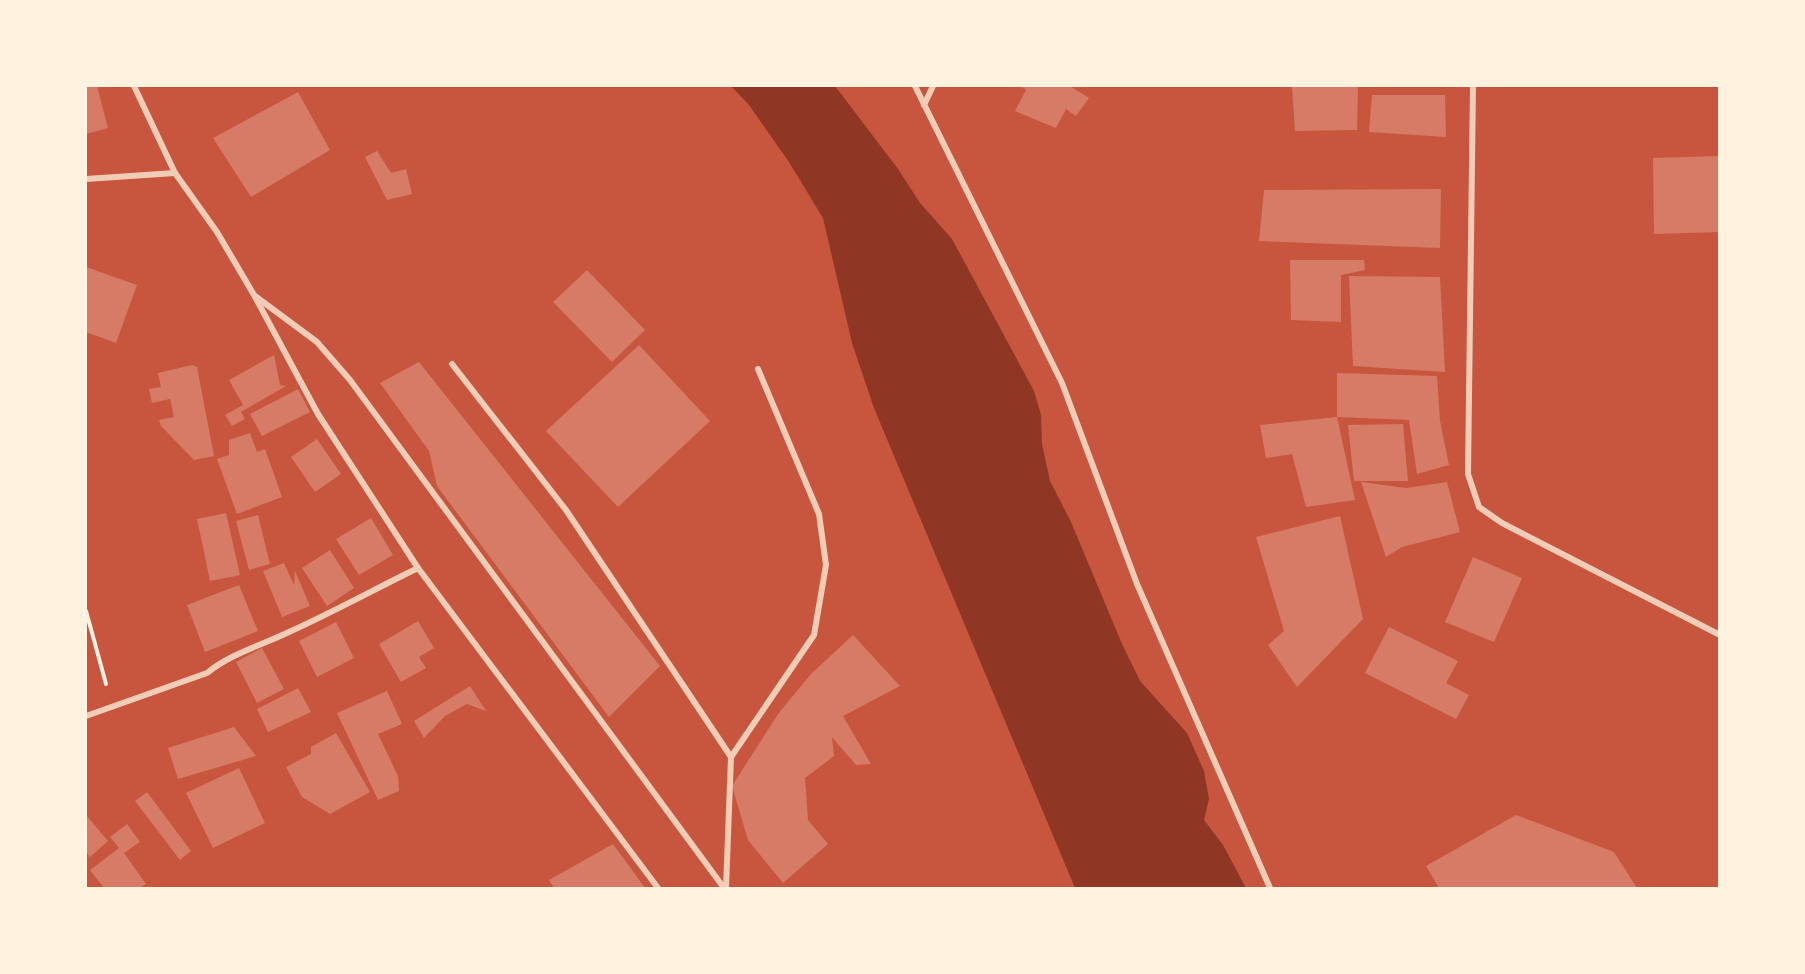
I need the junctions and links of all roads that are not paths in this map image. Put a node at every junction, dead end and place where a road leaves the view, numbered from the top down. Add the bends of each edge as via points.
1 (134, 86) edge
2 (915, 86) edge
3 (933, 86) edge
4 (1473, 86) edge
5 (924, 105) junction
6 (175, 173) junction
7 (86, 178) edge
8 (254, 295) junction
9 (452, 364) dead end
10 (758, 369) dead end
11 (418, 568) junction
12 (1719, 635) edge
13 (86, 716) edge
14 (731, 757) junction
15 (658, 888) edge
16 (725, 888) edge
17 (1270, 888) edge

1 - 6 street
2 - 5 street
3 - 5 street
4 - 12 street via 1468,474 1479,507 1502,523
5 - 17 street via 1062,383 1137,584
6 - 7 street
6 - 8 street via 217,232
8 - 11 street via 318,414
8 - 16 street via 317,342 350,380
9 - 14 street via 566,510
10 - 14 street via 819,514 826,565 814,635
11 - 13 street via 291,632 233,656 207,673
11 - 15 street
14 - 16 street

